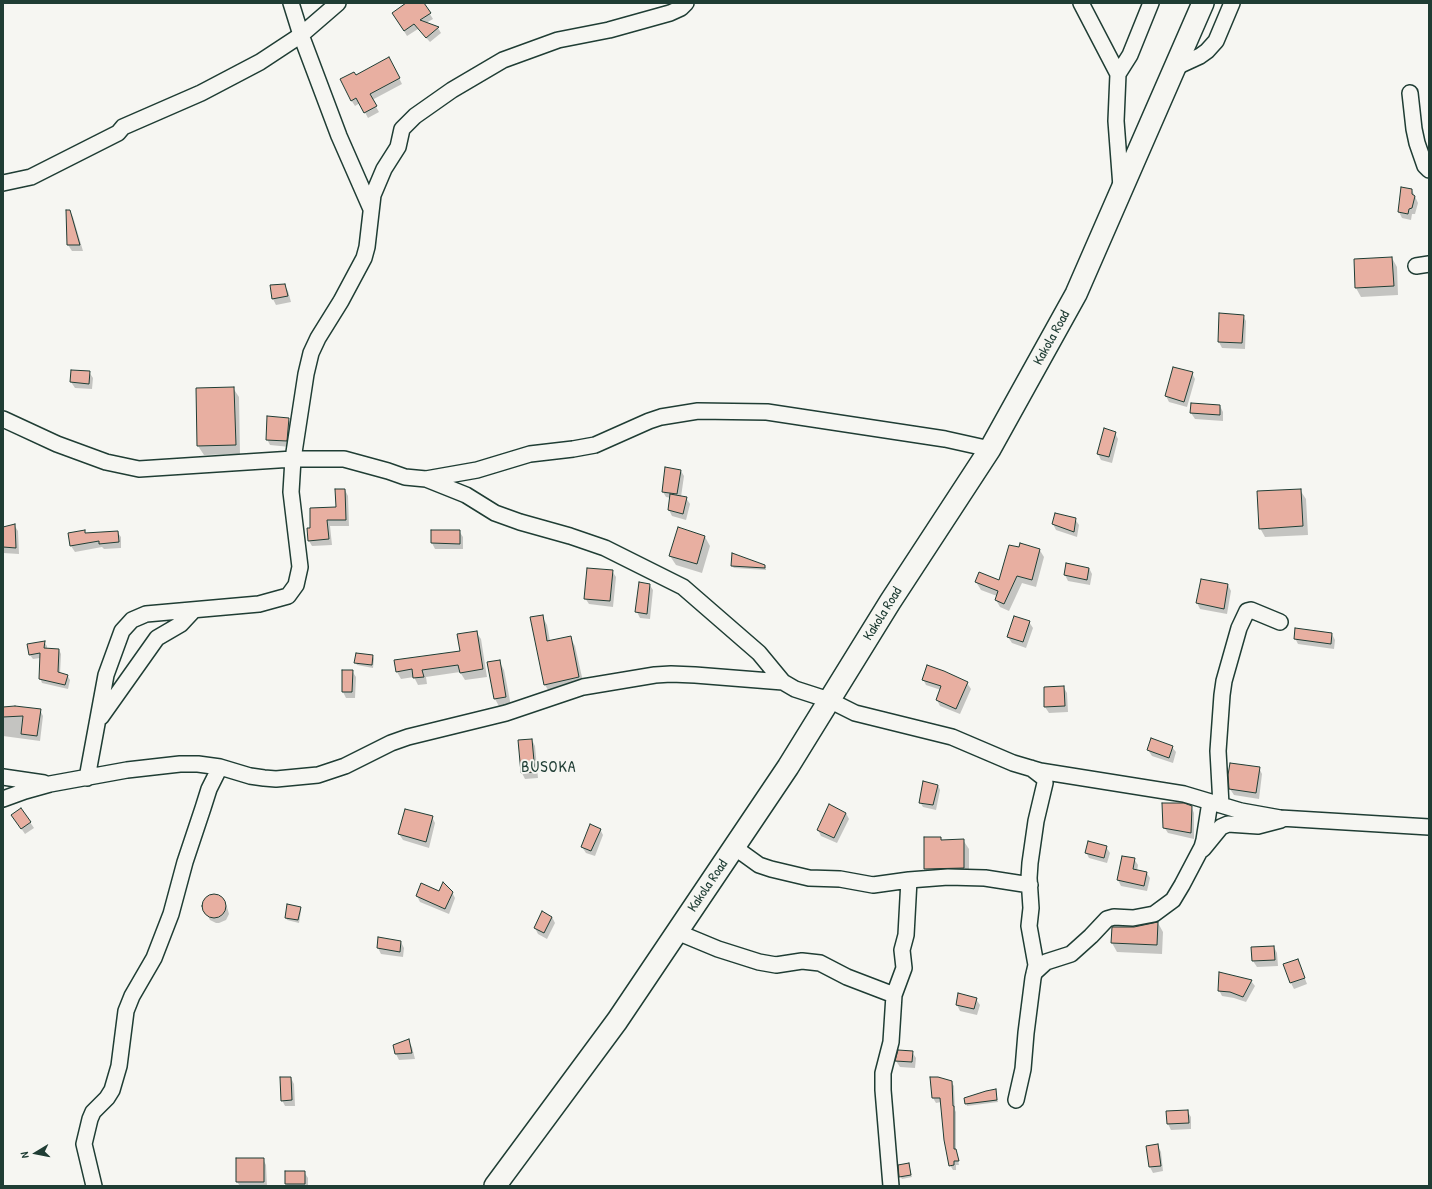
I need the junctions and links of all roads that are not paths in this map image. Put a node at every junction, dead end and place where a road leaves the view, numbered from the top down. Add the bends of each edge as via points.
1 (291, 3) edge
2 (338, 3) edge
3 (686, 3) edge
4 (1081, 3) edge
5 (1151, 3) edge
6 (1203, 3) edge
7 (1232, 3) edge
8 (301, 35) junction
9 (1174, 68) junction
10 (1118, 74) junction
11 (1410, 93) dead end
12 (1429, 170) edge
13 (3, 183) edge
14 (1121, 190) junction
15 (371, 209) junction
16 (3, 418) edge
17 (990, 449) junction
18 (293, 459) junction
19 (426, 479) junction
20 (194, 610) junction
21 (1280, 622) dead end
22 (783, 682) junction
23 (829, 700) junction
24 (97, 723) junction
25 (220, 767) junction
26 (1030, 768) junction
27 (3, 777) edge
28 (87, 778) junction
29 (50, 784) junction
30 (3, 799) edge
31 (1215, 803) junction
32 (1287, 818) junction
33 (1429, 827) edge
34 (734, 847) junction
35 (1198, 854) junction
36 (910, 880) junction
37 (1030, 885) junction
38 (677, 932) junction
39 (1034, 973) junction
40 (894, 995) junction
41 (1016, 1100) dead end
42 (94, 1186) edge
43 (495, 1186) edge
44 (890, 1186) edge

1 - 8 street
2 - 8 street
3 - 15 street via 670,13 609,30 558,40 503,60 452,90 415,116 402,129 395,152 384,169 373,195
4 - 10 street
5 - 10 street via 1130,55
6 - 9 main road, Kakola Road
7 - 9 street via 1216,41 1200,56
8 - 13 street via 260,62 201,93 123,127 118,134 30,177
8 - 15 street via 339,136
9 - 14 main road, Kakola Road
10 - 14 street via 1116,120
11 - 12 street via 1417,143 1425,166
14 - 17 main road, Kakola Road via 1076,294
15 - 18 street via 371,224 364,258 311,353
16 - 18 street via 57,444 106,462 139,469
17 - 19 street via 945,439 767,412 698,411 661,417 595,445 530,454 477,470
17 - 23 main road, Kakola Road
18 - 19 street via 344,460 405,477
18 - 20 street via 291,492 300,567 291,592 288,596 259,604
19 - 22 street via 466,495 495,513 605,548 683,587 759,653
20 - 24 street via 181,624 157,638
20 - 24 street via 140,616 132,620 122,631 106,675
21 - 31 street via 1251,610 1247,611 1239,628 1222,695
22 - 23 street via 795,689
22 - 25 street via 695,675 655,675 583,687 506,712 408,737 345,766 318,775 276,779 250,776
23 - 26 street via 855,713 952,737
23 - 34 main road, Kakola Road
24 - 28 street
25 - 28 street via 180,764
25 - 42 street via 209,789 171,914 154,958 126,1011 119,1066 112,1090 90,1119 84,1144
26 - 31 street via 1184,794
26 - 37 street via 1044,778 1045,784 1036,821 1030,863
27 - 29 street
28 - 29 street
29 - 30 street
31 - 32 street via 1241,811
31 - 35 street
32 - 33 street
32 - 35 street via 1258,826 1228,824 1221,827
34 - 36 street via 759,865 809,878 840,879 874,885
34 - 38 main road, Kakola Road
35 - 39 street via 1173,900 1161,910 1132,918 1107,919 1071,954 1046,962
36 - 37 street via 984,878
36 - 40 street via 906,935 902,950 904,968
37 - 39 street via 1029,926 1036,964
38 - 40 street via 759,962 776,965 802,960 820,963 847,977
38 - 43 main road, Kakola Road via 617,1021
39 - 41 street via 1023,1069
40 - 44 street via 891,1042 883,1090

